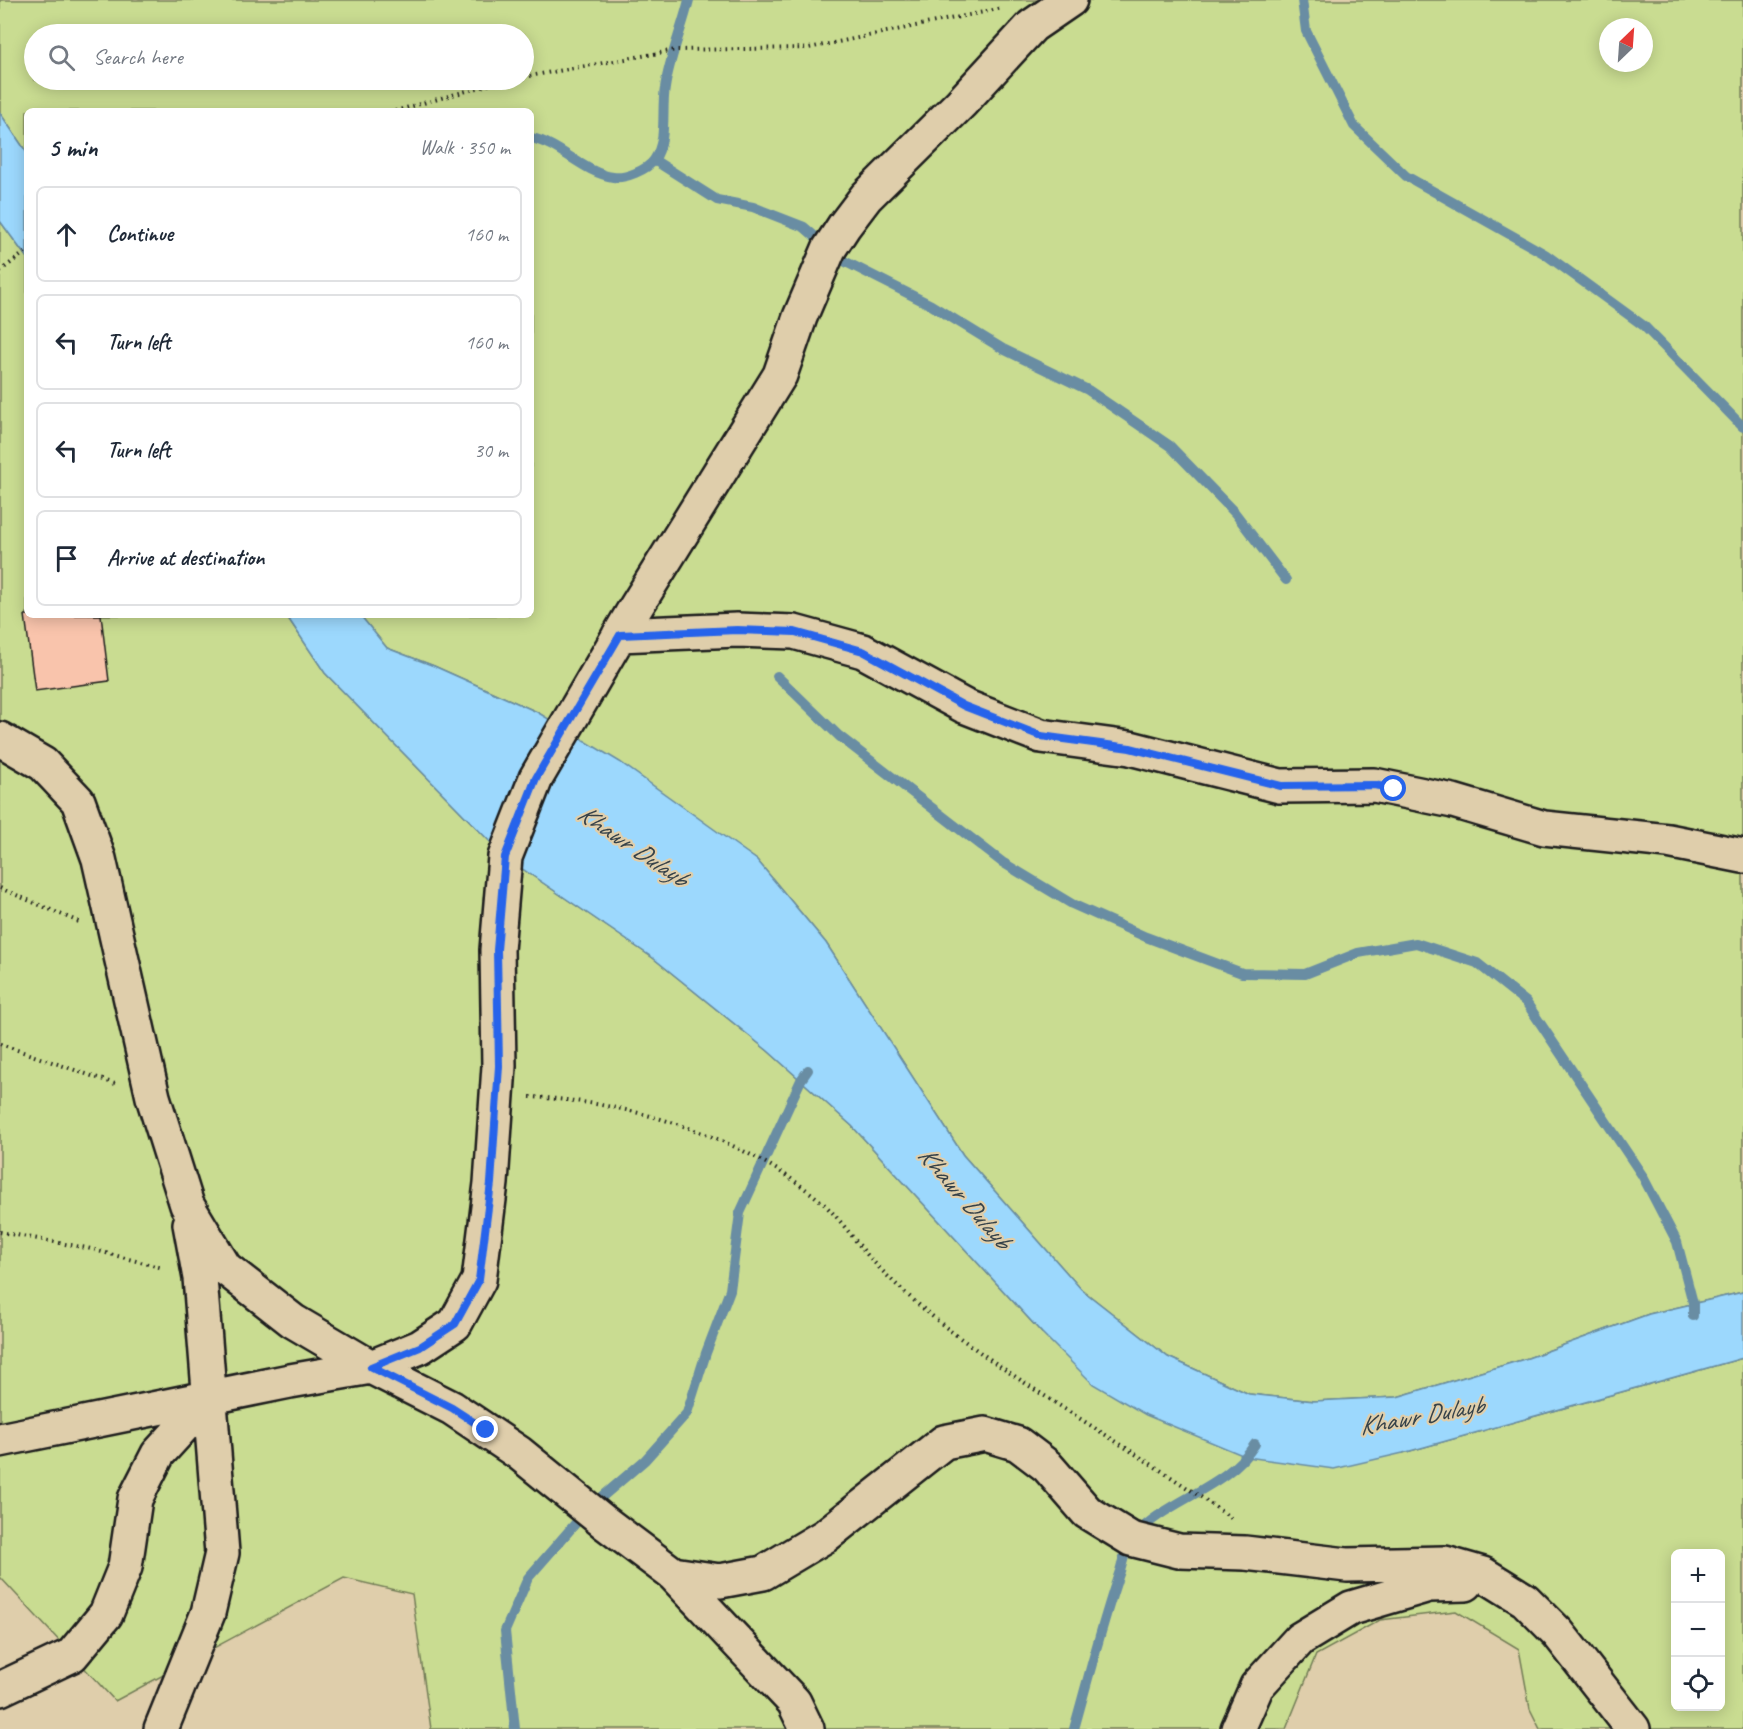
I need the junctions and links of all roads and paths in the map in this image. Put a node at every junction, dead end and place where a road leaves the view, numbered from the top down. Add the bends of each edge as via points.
1 (1070, 0) edge
2 (1011, 6) dead end
3 (534, 74) edge
4 (471, 90) edge
5 (406, 108) edge
6 (24, 253) edge
7 (0, 271) edge
8 (620, 635) junction
9 (0, 739) edge
10 (1743, 856) edge
11 (0, 888) edge
12 (116, 941) junction
13 (0, 1044) edge
14 (497, 1096) junction
15 (153, 1097) junction
16 (187, 1205) junction
17 (0, 1232) edge
18 (200, 1278) junction
19 (371, 1367) junction
20 (210, 1397) junction
21 (0, 1440) edge
22 (1235, 1520) dead end
23 (673, 1574) junction
24 (1498, 1583) junction
25 (0, 1689) edge
26 (161, 1729) edge
27 (807, 1729) edge
28 (1238, 1729) edge
29 (1633, 1729) edge

1 - 8 street via 1032,26 961,104 866,197 844,226 829,249 780,375
2 - 3 path via 809,48 676,50
4 - 5 path
6 - 7 path
8 - 10 street via 795,632 863,651 964,706 1041,736 1130,748 1281,786 1374,785 1454,801 1544,828 1668,841
8 - 14 street via 536,778 505,857 497,950
9 - 12 street via 43,764 78,801 99,859
11 - 12 path
12 - 15 street
13 - 15 path
14 - 19 street via 479,1280 455,1324 420,1347
14 - 22 path via 573,1099 675,1121 763,1162 818,1198 873,1261 950,1330 1046,1399 1118,1440
15 - 16 street
16 - 18 street
16 - 19 street via 225,1268 293,1321
17 - 18 path via 87,1248
18 - 20 street
19 - 20 street
19 - 23 street via 452,1408 519,1453
20 - 21 street
20 - 25 street via 158,1454 135,1499 125,1566 106,1614 72,1655
20 - 26 street via 222,1553 208,1612
23 - 24 street via 720,1581 763,1573 825,1536 944,1442 985,1434 1018,1444 1047,1466 1087,1512 1131,1539 1179,1551 1245,1553 1347,1565 1445,1563 1483,1574
23 - 27 street via 794,1702
24 - 28 street via 1429,1585 1351,1608 1300,1639 1257,1686
24 - 29 street via 1525,1599 1558,1633

